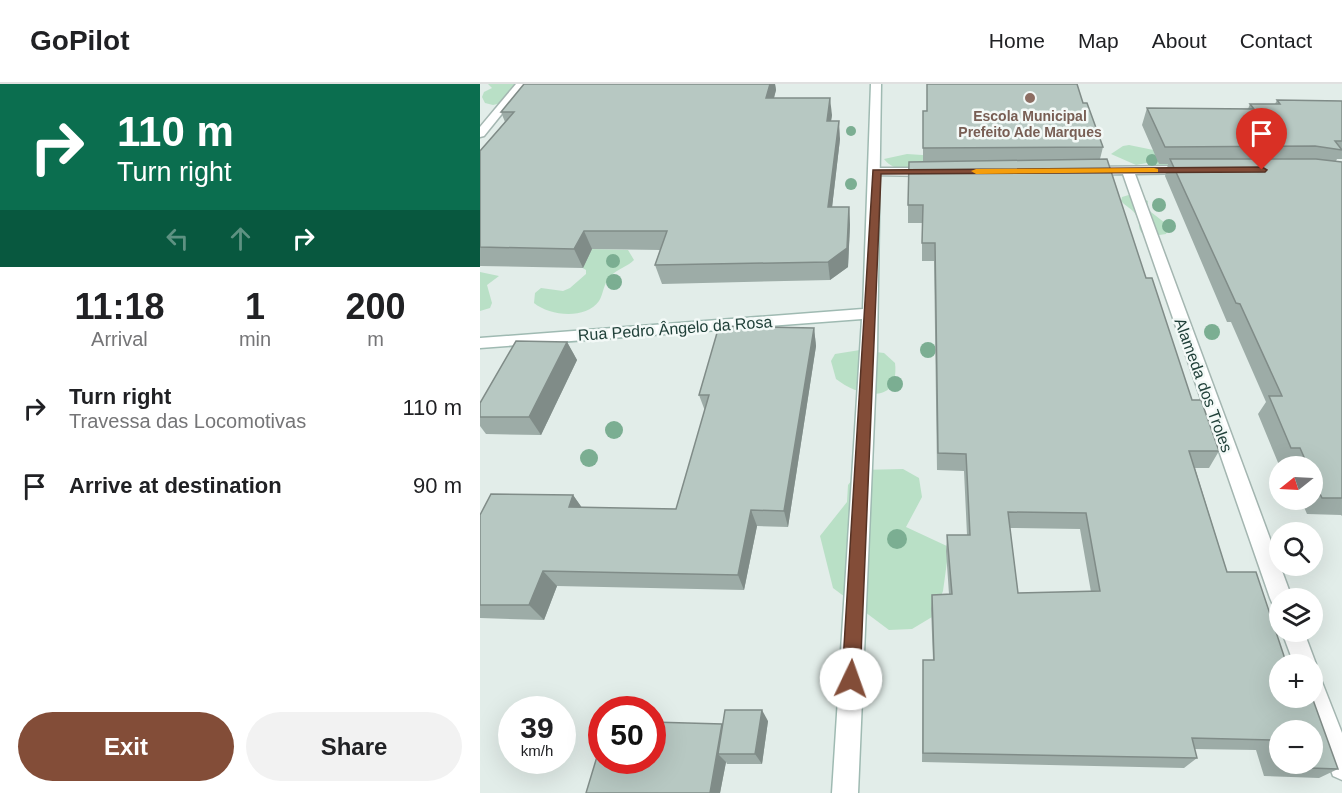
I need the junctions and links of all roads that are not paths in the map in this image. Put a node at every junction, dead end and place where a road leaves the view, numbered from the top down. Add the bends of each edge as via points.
1 (521, 84) edge
2 (876, 84) edge
3 (480, 134) edge
4 (1199, 170) edge
5 (948, 171) edge
6 (1080, 171) edge
7 (1128, 171) junction
8 (876, 172) junction
9 (870, 313) junction
10 (480, 343) edge
11 (1277, 588) edge
12 (1320, 708) edge
13 (1342, 767) edge
14 (845, 793) edge

1 - 3 main road
2 - 8 main road
4 - 7 main road
5 - 8 main road
6 - 7 main road
7 - 11 main road, Alameda dos Troles
8 - 9 main road
9 - 10 main road, Rua Pedro Ângelo da Rosa
9 - 14 main road
12 - 13 main road

